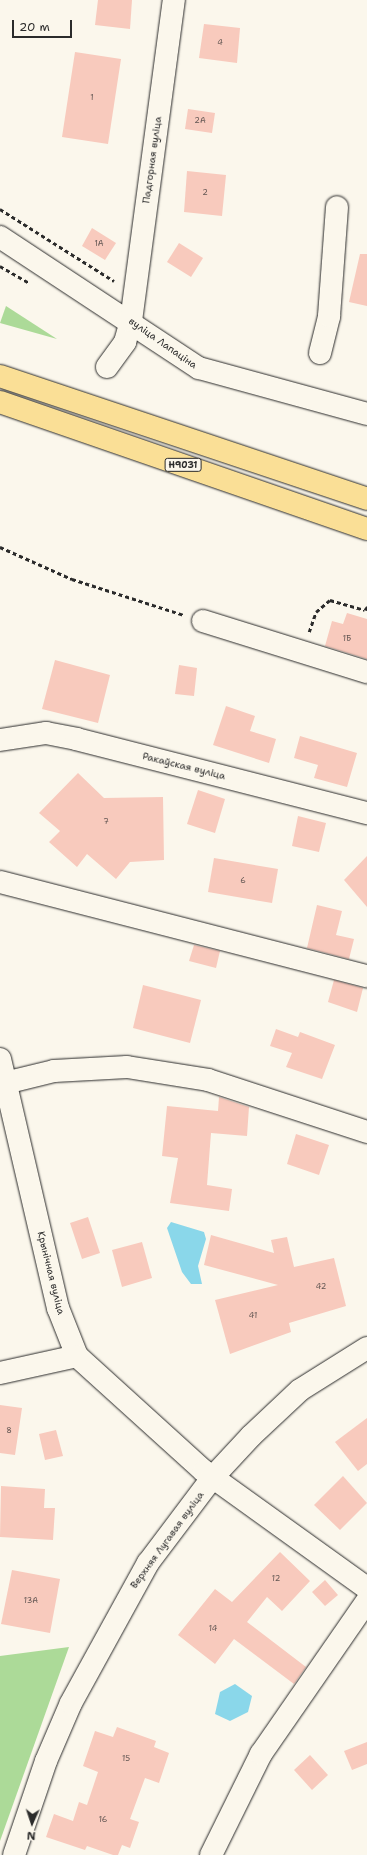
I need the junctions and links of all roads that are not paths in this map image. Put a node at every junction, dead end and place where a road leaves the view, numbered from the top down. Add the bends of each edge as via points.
1 (174, 0) edge
2 (337, 207) dead end
3 (0, 238) edge
4 (132, 310) junction
5 (320, 353) dead end
6 (107, 367) dead end
7 (0, 376) edge
8 (0, 402) edge
9 (367, 414) edge
10 (367, 499) edge
11 (367, 529) edge
12 (203, 621) road end
13 (367, 672) edge
14 (0, 740) edge
15 (367, 813) edge
16 (0, 882) edge
17 (367, 976) edge
18 (0, 1060) edge
19 (5, 1084) junction
20 (367, 1132) edge
21 (367, 1348) edge
22 (77, 1356) junction
23 (0, 1373) edge
24 (212, 1478) junction
25 (367, 1588) edge
26 (367, 1601) edge
27 (14, 1855) edge
28 (211, 1855) edge

1 - 4 street, Падгорная вуліца
2 - 5 street via 329,316
3 - 4 street, вуліца Лапаціна
4 - 6 street, Падгорная вуліца via 125,342
4 - 9 street, вуліца Лапаціна via 199,368
7 - 10 main road, Н9031
8 - 11 main road, Н9031
12 - 13 street
14 - 15 street, Ракаўская вуліца via 46,733 76,738
16 - 17 street
18 - 19 street, Крынічная вуліца
19 - 20 street via 54,1071 128,1067 208,1080
19 - 22 street, Крынічная вуліца via 58,1308
21 - 24 street, Верхняя Лугавая вуліца via 300,1390
22 - 23 street
22 - 24 street, Крынічная вуліца
24 - 25 street, Крынічная вуліца
24 - 27 street, Верхняя Лугавая вуліца via 148,1563 104,1638 46,1761
26 - 28 street via 261,1754

